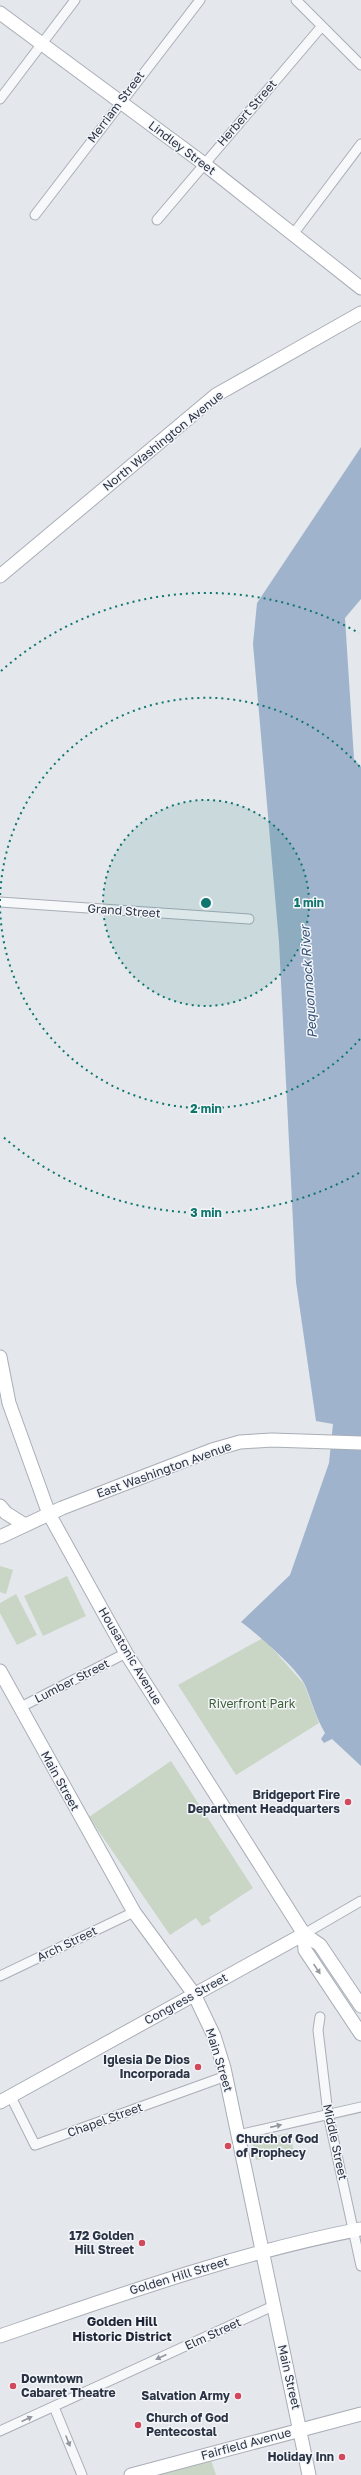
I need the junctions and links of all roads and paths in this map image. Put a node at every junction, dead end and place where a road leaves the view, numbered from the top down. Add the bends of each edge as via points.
1 (75, 0) edge
2 (200, 0) edge
3 (296, 0) edge
4 (0, 13) edge
5 (322, 26) junction
6 (41, 44) junction
7 (361, 65) edge
8 (0, 99) edge
9 (120, 102) junction
10 (361, 144) edge
11 (203, 163) junction
12 (34, 215) dead end
13 (157, 220) dead end
14 (294, 233) junction
15 (361, 288) edge
16 (361, 313) edge
17 (0, 576) edge
18 (0, 902) edge
19 (249, 919) dead end
20 (0, 1357) edge
21 (361, 1443) edge
22 (0, 1506) edge
23 (49, 1514) junction
24 (25, 1526) junction
25 (0, 1537) edge
26 (126, 1653) junction
27 (0, 1671) edge
28 (19, 1708) junction
29 (361, 1901) edge
30 (134, 1912) junction
31 (304, 1934) junction
32 (0, 1976) edge
33 (194, 1994) junction
34 (361, 2006) edge
35 (320, 2018) dead end
36 (361, 2034) edge
37 (226, 2076) junction
38 (5, 2099) edge
39 (361, 2107) edge
40 (328, 2114) junction
41 (238, 2135) junction
42 (358, 2230) edge
43 (262, 2251) junction
44 (361, 2266) edge
45 (273, 2306) junction
46 (0, 2336) edge
47 (54, 2407) junction
48 (361, 2414) edge
49 (300, 2429) junction
50 (0, 2431) edge
51 (82, 2475) edge
52 (131, 2475) edge
53 (309, 2475) edge

1 - 6 street
2 - 9 street, Merriam Street
3 - 5 street
4 - 6 main road, Lindley Street
5 - 7 street
5 - 11 street, Herbert Street
6 - 8 street
6 - 9 main road, Lindley Street
9 - 11 main road, Lindley Street
9 - 12 street, Merriam Street
10 - 14 street
11 - 13 street, Herbert Street
11 - 14 main road, Lindley Street
14 - 15 main road, Lindley Street
16 - 17 main road, North Washington Avenue via 216,395
18 - 19 street, Grand Street
20 - 23 main road, Housatonic Avenue via 9,1403
21 - 23 main road, East Washington Avenue via 272,1440 240,1442 212,1450
22 - 24 main road
23 - 24 main road, East Washington Avenue
23 - 26 main road, Housatonic Avenue
24 - 25 main road, East Washington Avenue
26 - 28 street, Lumber Street
26 - 31 main road, Housatonic Avenue
27 - 28 main road, Main Street
28 - 30 main road, Main Street
29 - 31 street, Congress Street
30 - 32 street, Arch Street
30 - 33 main road, Main Street
31 - 33 main road, Congress Street
31 - 34 main road via 320,1944
31 -> 36 main road via 305,1950
33 - 37 main road, Main Street via 214,2036
33 - 38 main road, Congress Street
35 - 40 street, Middle Street via 318,2030
37 - 38 street, Chapel Street via 34,2145
37 - 41 main road, Main Street
39 - 40 street
41 -> 40 street
40 - 42 street, Middle Street
41 - 43 main road, Main Street
42 - 43 main road, Golden Hill Street
42 - 44 street, Middle Street
43 - 45 main road, Main Street
43 - 46 main road, Golden Hill Street via 135,2289
45 -> 47 street, Elm Street
45 - 49 main road, Main Street
50 -> 47 street, Elm Street
47 -> 51 street
48 - 49 main road, Fairfield Avenue
49 - 52 main road, Fairfield Avenue
49 - 53 main road, Main Street

